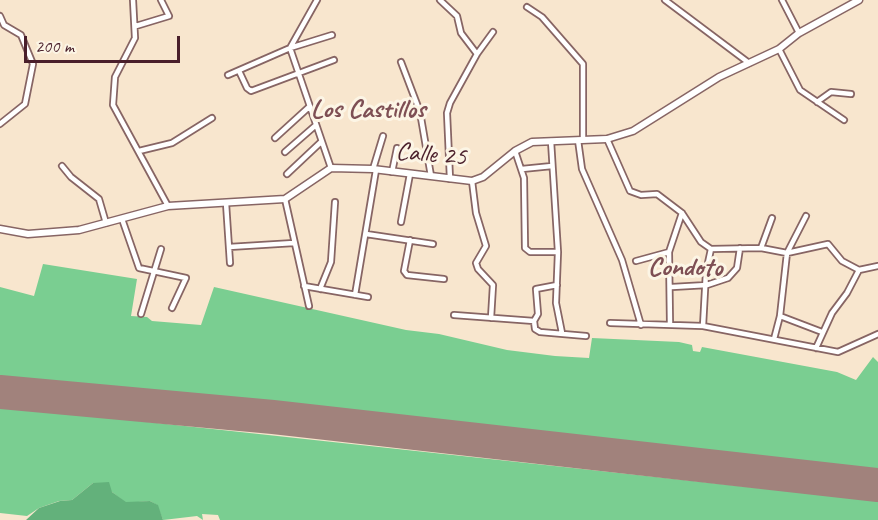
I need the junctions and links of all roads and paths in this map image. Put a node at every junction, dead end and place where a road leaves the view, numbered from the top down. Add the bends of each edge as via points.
1 (133, 0) edge
2 (161, 0) edge
3 (317, 0) edge
4 (440, 0) edge
5 (665, 0) edge
6 (782, 0) edge
7 (859, 0) edge
8 (527, 7) dead end
9 (0, 16) edge
10 (136, 26) junction
11 (493, 32) dead end
12 (799, 33) junction
13 (332, 35) dead end
14 (290, 48) junction
15 (779, 49) junction
16 (477, 54) junction
17 (334, 60) dead end
18 (401, 62) dead end
19 (750, 63) junction
20 (239, 71) junction
21 (297, 72) junction
22 (228, 75) dead end
23 (851, 94) dead end
24 (817, 102) junction
25 (309, 106) junction
26 (212, 118) dead end
27 (844, 120) dead end
28 (0, 124) edge
29 (316, 125) junction
30 (383, 136) dead end
31 (275, 138) dead end
32 (581, 140) junction
33 (607, 140) junction
34 (550, 141) junction
35 (321, 142) junction
36 (397, 148) dead end
37 (139, 151) junction
38 (515, 151) junction
39 (285, 152) dead end
40 (62, 166) dead end
41 (552, 166) junction
42 (331, 168) junction
43 (522, 169) junction
44 (375, 170) junction
45 (392, 172) junction
46 (287, 174) dead end
47 (410, 174) junction
48 (431, 176) junction
49 (450, 178) junction
50 (472, 181) junction
51 (285, 200) junction
52 (335, 202) dead end
53 (226, 203) junction
54 (168, 206) junction
55 (682, 213) junction
56 (806, 216) dead end
57 (772, 218) dead end
58 (122, 219) junction
59 (401, 222) dead end
60 (106, 223) junction
61 (0, 229) edge
62 (366, 234) junction
63 (410, 240) junction
64 (294, 243) junction
65 (434, 244) dead end
66 (229, 247) junction
67 (740, 248) junction
68 (761, 248) junction
69 (161, 249) dead end
70 (711, 249) junction
71 (558, 252) junction
72 (669, 252) junction
73 (787, 253) junction
74 (636, 261) dead end
75 (230, 263) dead end
76 (878, 266) edge
77 (859, 270) junction
78 (155, 272) junction
79 (444, 279) dead end
80 (557, 285) junction
81 (707, 285) junction
82 (304, 286) junction
83 (672, 287) junction
84 (320, 289) junction
85 (356, 295) junction
86 (368, 297) dead end
87 (309, 306) dead end
88 (172, 308) dead end
89 (141, 314) dead end
90 (454, 315) dead end
91 (780, 316) junction
92 (491, 318) junction
93 (534, 321) junction
94 (610, 323) dead end
95 (670, 324) junction
96 (641, 325) junction
97 (703, 326) junction
98 (822, 332) junction
99 (561, 333) junction
100 (878, 334) edge
101 (586, 336) dead end
102 (774, 339) junction
103 (816, 348) junction

1 - 10 street
2 - 10 street via 170,16
3 - 14 street
4 - 16 street via 457,16 461,33
5 - 19 street
6 - 12 street
7 - 12 street, Calle 25
8 - 32 street via 542,17 583,64
9 - 28 street via 4,24 21,35 33,64 25,105
10 - 37 street via 135,38 115,77 113,105
11 - 16 street
12 - 15 street, Calle 25
13 - 14 street
14 - 20 street
14 - 21 street
15 - 19 street, Calle 25
15 - 24 street via 800,90
16 - 49 street via 447,113
17 - 21 street
18 - 48 street via 420,111
19 - 33 street, Calle 25 via 719,76 633,131
20 - 21 street via 251,91
20 - 22 street
21 - 25 street
23 - 24 street via 831,92
24 - 27 street
25 - 29 street
25 - 31 street
26 - 37 street via 178,140
29 - 35 street
29 - 39 street
30 - 44 street
32 - 33 street, Calle 25
32 - 34 street, Calle 25
32 - 96 street via 582,169 622,260
33 - 55 street via 633,194 657,194
34 - 38 street, Calle 25 via 532,142
34 - 41 street
35 - 42 street
35 - 46 street
36 - 45 street
37 - 54 street
38 - 43 street
38 - 50 street, Calle 25 via 483,177
40 - 60 street via 99,199
41 - 43 street
41 - 71 street
42 - 44 street, Calle 25
42 - 51 street
43 - 71 street via 525,248 530,252
44 - 45 street, Calle 25
44 - 62 street
45 - 47 street, Calle 25
47 - 48 street, Calle 25
47 - 59 street
48 - 49 street, Calle 25
49 - 50 street, Calle 25
50 - 92 street via 486,246 476,262 493,285
51 - 53 street
51 - 64 street
52 - 84 street via 331,262
53 - 54 street
53 - 66 street
54 - 58 street
55 - 70 street via 701,242
55 - 72 street
56 - 73 street
57 - 68 street
58 - 60 street
58 - 78 street via 136,266
60 - 61 street via 79,230 28,234
62 - 63 street
62 - 85 street
63 - 65 street
63 - 79 street via 404,271 407,275
64 - 66 street
64 - 82 street
66 - 75 street
67 - 68 street
67 - 70 street
67 - 81 street via 734,274
68 - 73 street
69 - 78 street
70 - 81 street
71 - 80 street
72 - 74 street
72 - 83 street
73 - 77 street via 828,244 842,261
73 - 91 street
76 - 77 street
77 - 98 street
78 - 88 street via 187,280
78 - 89 street
80 - 93 street via 536,289 538,314
80 - 99 street
81 - 83 street
81 - 97 street
82 - 84 street
82 - 87 street
83 - 95 street
84 - 85 street
85 - 86 street
90 - 92 street
91 - 98 street
91 - 102 street
92 - 93 street
93 - 99 street via 538,331
94 - 96 street
95 - 96 street
95 - 97 street
97 - 102 street
98 - 103 street
99 - 101 street
100 - 103 street via 841,352
102 - 103 street

